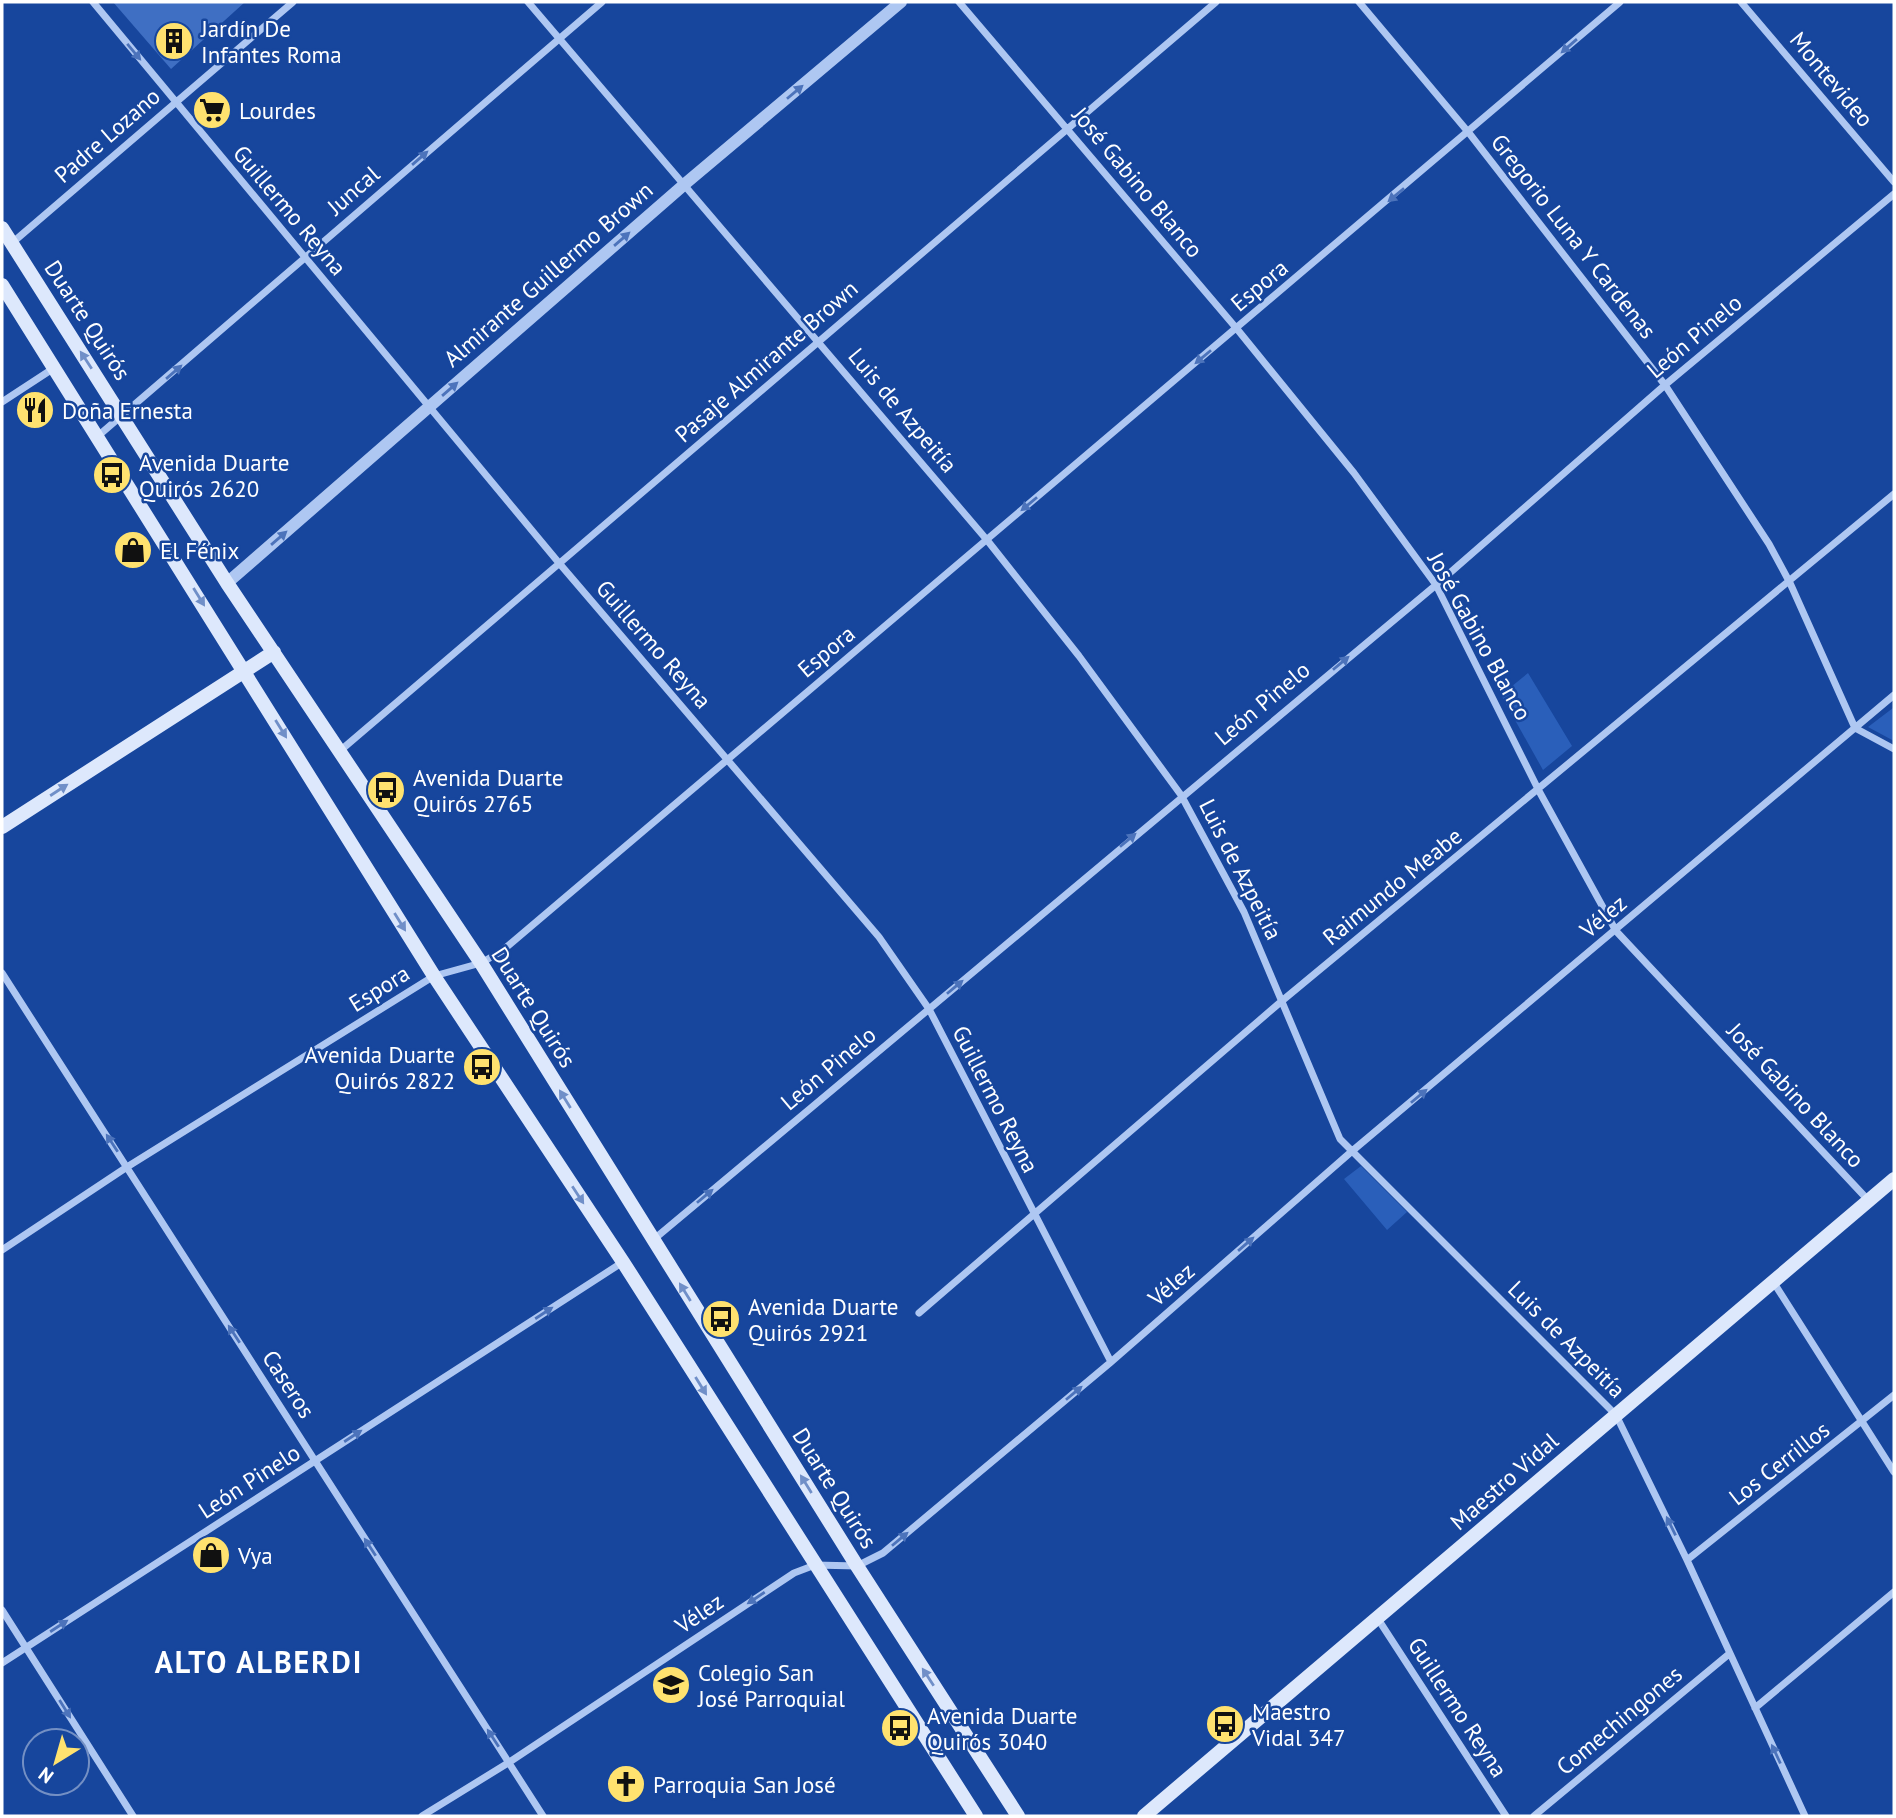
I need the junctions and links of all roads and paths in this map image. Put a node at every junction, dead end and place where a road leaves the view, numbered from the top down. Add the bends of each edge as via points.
1 (93, 2) edge
2 (293, 2) edge
3 (528, 2) edge
4 (602, 2) edge
5 (901, 2) edge
6 (959, 2) edge
7 (1216, 2) edge
8 (1359, 2) edge
9 (1620, 2) edge
10 (1741, 2) edge
11 (560, 39) junction
12 (175, 102) junction
13 (1067, 127) junction
14 (1469, 133) junction
15 (1894, 182) edge
16 (686, 183) junction
17 (1894, 194) edge
18 (2, 229) edge
19 (11, 244) junction
20 (304, 257) junction
21 (2, 285) edge
22 (1237, 328) junction
23 (819, 341) junction
24 (54, 367) junction
25 (1665, 385) junction
26 (2, 402) edge
27 (430, 406) junction
28 (123, 417) junction
29 (98, 436) junction
30 (1894, 494) edge
31 (987, 540) junction
32 (559, 563) junction
33 (227, 583) junction
34 (1790, 583) junction
35 (1436, 585) junction
36 (274, 652) junction
37 (245, 671) junction
38 (1894, 695) edge
39 (1855, 728) junction
40 (341, 750) junction
41 (1894, 750) edge
42 (727, 760) junction
43 (1539, 791) junction
44 (1181, 795) junction
45 (2, 827) edge
46 (1616, 931) junction
47 (481, 963) junction
48 (2, 973) edge
49 (434, 976) junction
50 (1283, 1000) junction
51 (929, 1009) junction
52 (1351, 1152) junction
53 (127, 1167) junction
54 (1894, 1179) edge
55 (1869, 1201) junction
56 (1035, 1214) junction
57 (653, 1240) junction
58 (2, 1250) edge
59 (623, 1262) junction
60 (1774, 1283) junction
61 (919, 1312) dead end
62 (1111, 1363) junction
63 (1894, 1395) edge
64 (1616, 1415) junction
65 (1862, 1422) junction
66 (315, 1461) junction
67 (1894, 1472) edge
68 (1687, 1560) junction
69 (815, 1565) junction
70 (857, 1566) junction
71 (1894, 1592) edge
72 (2, 1610) edge
73 (1378, 1619) junction
74 (26, 1648) junction
75 (1729, 1654) junction
76 (2, 1663) edge
77 (1755, 1708) junction
78 (509, 1763) junction
79 (133, 1816) edge
80 (422, 1816) edge
81 (543, 1816) edge
82 (976, 1816) edge
83 (1018, 1816) edge
84 (1144, 1816) edge
85 (1506, 1816) edge
86 (1534, 1816) edge
87 (1805, 1816) edge

1 -> 12 street, Guillermo Reyna
2 - 12 street, Padre Lozano
3 - 11 street, Luis de Azpeitía
4 - 11 street, Juncal
16 -> 5 street, Almirante Guillermo Brown
6 - 13 street, José Gabino Blanco
7 - 13 street, Pasaje Almirante Brown
8 - 14 street, Gregorio Luna Y Cardenas
9 -> 14 street, Espora
10 - 15 street, Montevideo
11 - 16 street, Luis de Azpeitía
20 -> 11 street, Juncal
12 - 19 street, Padre Lozano
12 - 20 street, Guillermo Reyna
13 - 22 street, José Gabino Blanco
13 - 23 street, Pasaje Almirante Brown
14 -> 22 street, Espora
14 - 25 street, Gregorio Luna Y Cardenas
16 - 23 street, Luis de Azpeitía
27 -> 16 street, Almirante Guillermo Brown
17 - 25 street, León Pinelo
18 - 19 main road, Duarte Quirós
28 -> 19 main road, Duarte Quirós
20 - 27 street, Guillermo Reyna
28 -> 20 street, Juncal
21 - 24 main road
22 -> 31 street, Espora
22 - 35 street, José Gabino Blanco via 1354,473
23 - 31 street, Luis de Azpeitía
23 - 32 street, Pasaje Almirante Brown
24 - 26 street
24 - 29 main road
25 - 34 street, Gregorio Luna Y Cardenas
25 - 35 street, León Pinelo
27 - 32 street, Guillermo Reyna
33 -> 27 street, Almirante Guillermo Brown
28 - 29 street, Juncal
28 - 33 main road, Duarte Quirós
29 -> 37 main road
30 - 34 street, Raimundo Meabe
31 - 42 street, Espora
31 - 44 street, Luis de Azpeitía
32 - 40 street, Pasaje Almirante Brown
32 - 42 street, Guillermo Reyna
33 - 36 main road, Duarte Quirós
34 - 39 street, Gregorio Luna Y Cardenas
34 - 43 street, Raimundo Meabe
35 - 43 street, José Gabino Blanco
44 -> 35 street, León Pinelo
36 - 37 main road
36 - 40 main road, Duarte Quirós
45 -> 37 main road
37 -> 49 main road
38 - 39 street, Vélez
39 - 41 street
39 - 46 street, Vélez
40 - 47 main road, Duarte Quirós
42 - 47 street, Espora via 502,951
42 - 51 street, Guillermo Reyna via 850,900
43 - 46 street, José Gabino Blanco
43 - 50 street, Raimundo Meabe
44 - 50 street, Luis de Azpeitía via 1244,912
51 -> 44 street, León Pinelo
52 -> 46 street, Vélez
46 - 55 street, José Gabino Blanco
47 - 49 street, Espora
57 -> 47 main road, Duarte Quirós
53 -> 48 street, Caseros
49 - 53 street, Espora
49 -> 59 main road
50 - 52 street, Luis de Azpeitía via 1335,1130
50 - 56 street, Raimundo Meabe
51 - 56 street, Guillermo Reyna
57 -> 51 street, León Pinelo
62 -> 52 street, Vélez
52 - 64 street, Luis de Azpeitía
53 - 58 street, Espora
66 -> 53 street, Caseros
54 - 55 main road, Maestro Vidal
55 - 60 main road, Maestro Vidal
56 - 61 street, Raimundo Meabe
56 - 62 street, Guillermo Reyna
70 -> 57 main road, Duarte Quirós
66 -> 59 street, León Pinelo
59 -> 69 main road
60 - 64 main road, Maestro Vidal
60 - 65 street
70 -> 62 street, Vélez via 883,1553
63 - 65 street, Los Cerrillos
68 -> 64 street, Luis de Azpeitía
64 - 73 main road, Maestro Vidal
65 - 67 street
65 - 68 street, Los Cerrillos
74 -> 66 street, León Pinelo
78 -> 66 street, Caseros
68 - 75 street, Luis de Azpeitía
69 - 70 street, Vélez
69 -> 78 street, Vélez via 794,1573
69 - 82 main road
83 -> 70 main road, Duarte Quirós
71 - 77 street
72 - 74 street
73 - 84 main road, Maestro Vidal
73 - 85 street, Guillermo Reyna
74 - 76 street, León Pinelo
74 -> 79 street
75 - 77 street, Luis de Azpeitía
75 - 86 street, Comechingones
87 -> 77 street, Luis de Azpeitía
78 - 80 street, Vélez
78 - 81 street, Caseros

